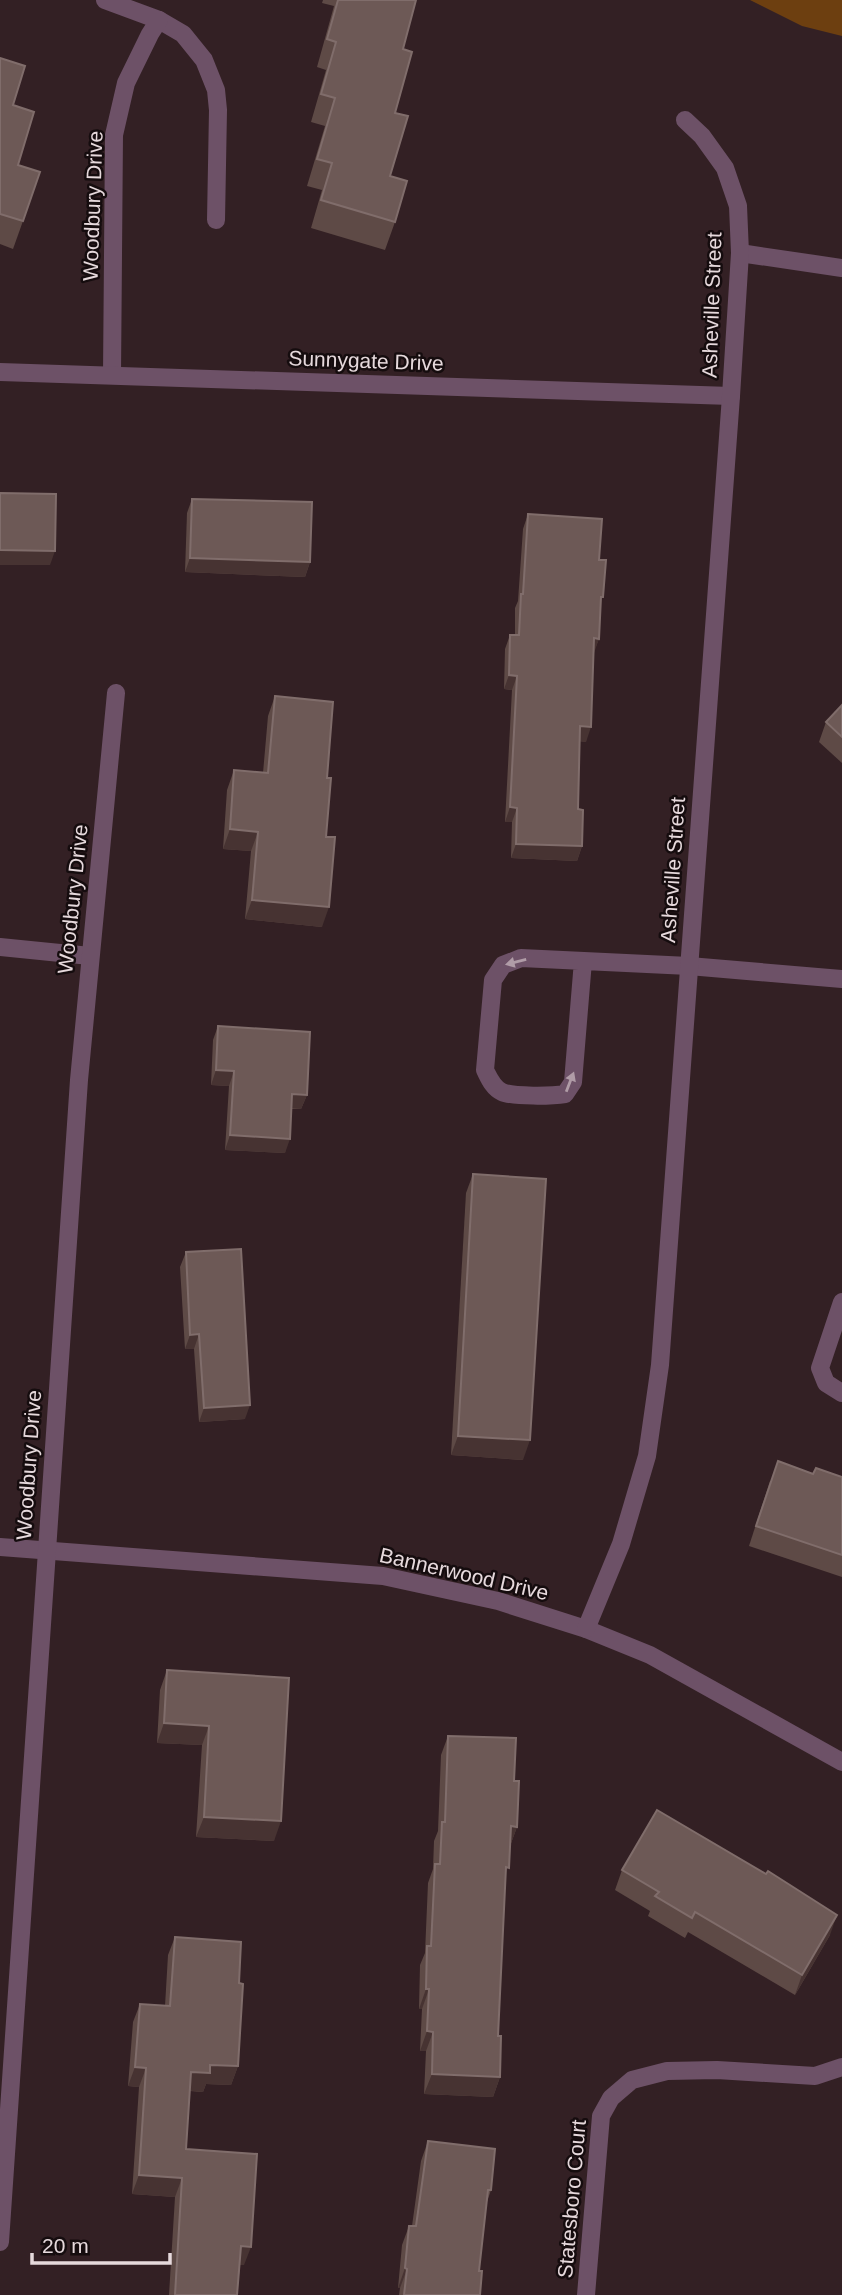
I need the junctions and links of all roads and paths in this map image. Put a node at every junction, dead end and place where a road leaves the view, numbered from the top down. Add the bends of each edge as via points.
1 (105, 0) edge
2 (159, 20) junction
3 (685, 120) dead end
4 (216, 220) dead end
5 (740, 253) junction
6 (842, 268) edge
7 (0, 372) edge
8 (112, 375) junction
9 (731, 396) junction
10 (116, 693) dead end
11 (0, 947) edge
12 (90, 956) junction
13 (583, 961) junction
14 (689, 966) junction
15 (842, 979) edge
16 (842, 1302) edge
17 (842, 1393) edge
18 (0, 1547) edge
19 (46, 1550) junction
20 (586, 1629) junction
21 (842, 1762) edge
22 (842, 2067) edge
23 (0, 2242) edge
24 (586, 2295) edge

1 - 2 street
2 - 4 street via 183,34 204,60 216,90
2 - 8 street, Woodbury Drive via 126,83 114,135
3 - 5 street, Asheville Street via 725,169 738,206
5 - 6 street
5 - 9 street, Asheville Street
7 - 8 street, Sunnygate Drive
8 - 9 street, Sunnygate Drive
9 - 14 street, Asheville Street
10 - 12 street, Woodbury Drive
11 - 12 street
12 - 19 street, Woodbury Drive
13 -> 13 street via 521,958 503,965 493,980 485,1070 502,1092 552,1096 565,1094 573,1082
13 - 14 street
14 - 15 street
14 - 20 street, Asheville Street via 660,1365 647,1456 621,1544
16 - 17 street via 820,1368 826,1383
18 - 19 street, Bannerwood Drive
19 - 20 street, Bannerwood Drive via 383,1576 498,1601
19 - 23 street, Woodbury Drive
20 - 21 street, Bannerwood Drive via 650,1656
22 - 24 street, Statesboro Court via 815,2076 667,2071 632,2080 611,2098 601,2116

